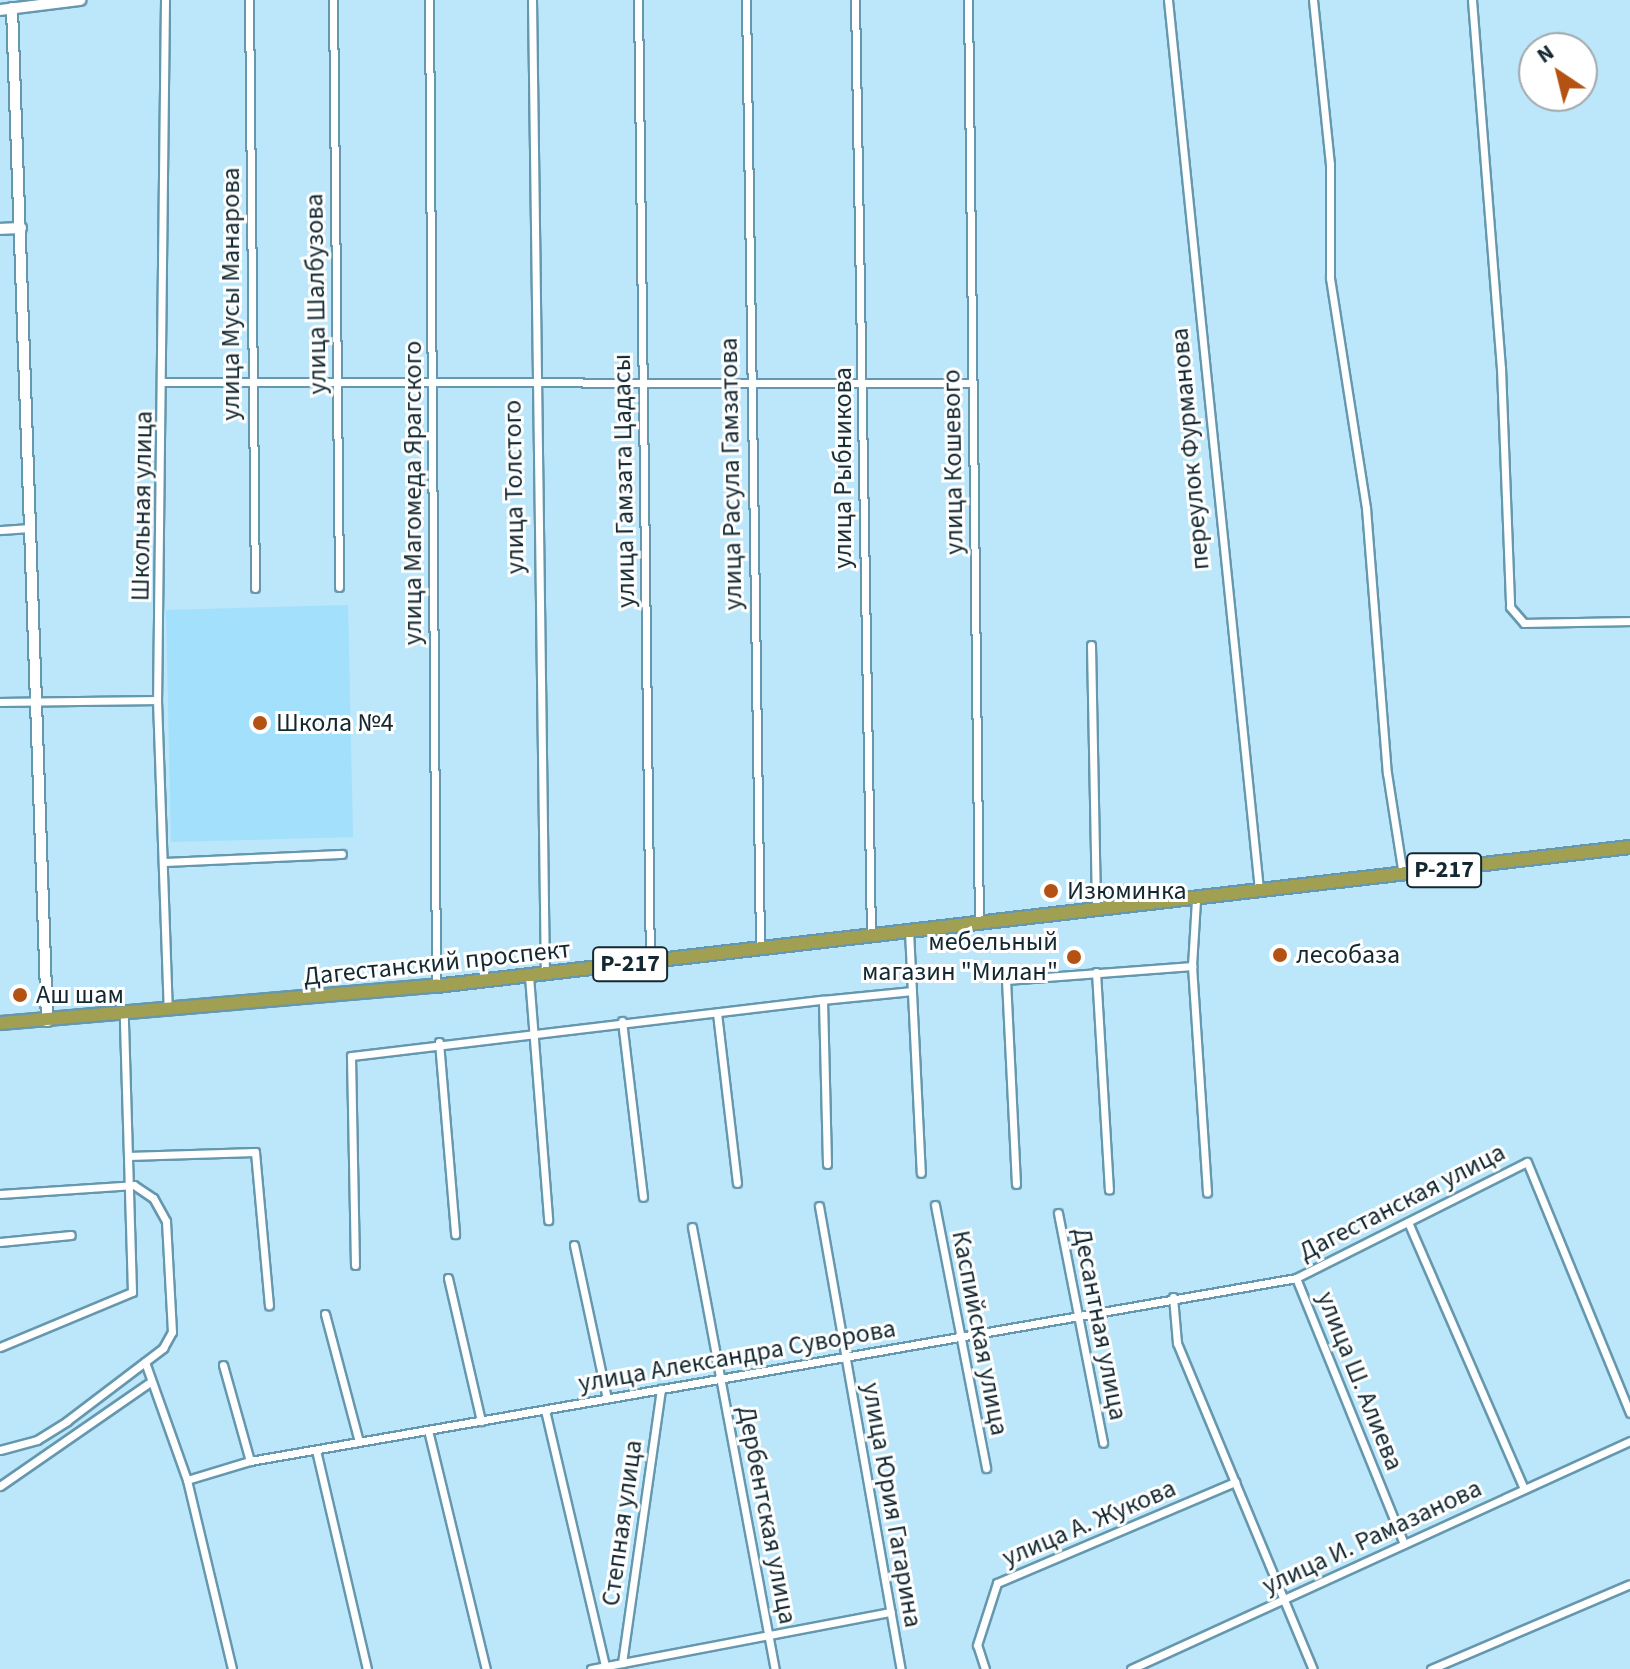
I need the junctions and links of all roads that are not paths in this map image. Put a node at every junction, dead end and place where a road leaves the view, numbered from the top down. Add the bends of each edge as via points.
1 (80, 0) edge
2 (165, 0) edge
3 (249, 0) edge
4 (333, 0) edge
5 (429, 0) edge
6 (532, 0) edge
7 (638, 0) edge
8 (746, 0) edge
9 (855, 0) edge
10 (968, 0) edge
11 (1168, 0) edge
12 (1313, 0) edge
13 (1472, 0) edge
14 (12, 8) junction
15 (0, 10) edge
16 (21, 228) junction
17 (0, 229) edge
18 (164, 382) junction
19 (251, 382) junction
20 (337, 382) junction
21 (432, 382) junction
22 (532, 383) junction
23 (643, 383) junction
24 (750, 383) junction
25 (862, 383) junction
26 (971, 383) junction
27 (30, 528) junction
28 (0, 530) edge
29 (339, 587) dead end
30 (255, 588) dead end
31 (1630, 621) edge
32 (1091, 645) dead end
33 (157, 700) junction
34 (0, 702) edge
35 (30, 702) junction
36 (1630, 847) edge
37 (342, 854) dead end
38 (163, 862) junction
39 (1403, 875) junction
40 (1259, 892) junction
41 (1196, 900) junction
42 (1096, 911) junction
43 (979, 924) junction
44 (909, 931) junction
45 (871, 936) junction
46 (760, 948) junction
47 (650, 962) junction
48 (1192, 966) junction
49 (1096, 972) junction
50 (545, 974) junction
51 (529, 976) junction
52 (436, 986) junction
53 (912, 991) junction
54 (823, 1000) junction
55 (168, 1012) junction
56 (717, 1013) junction
57 (124, 1016) junction
58 (47, 1021) junction
59 (622, 1021) junction
60 (0, 1023) edge
61 (535, 1030) junction
62 (439, 1042) junction
63 (128, 1156) junction
64 (827, 1164) dead end
65 (921, 1173) dead end
66 (737, 1183) dead end
67 (1016, 1184) dead end
68 (134, 1185) junction
69 (1109, 1190) dead end
70 (1207, 1193) dead end
71 (0, 1194) edge
72 (643, 1197) dead end
73 (935, 1205) dead end
74 (819, 1206) dead end
75 (1058, 1213) dead end
76 (548, 1220) dead end
77 (1408, 1222) junction
78 (692, 1227) dead end
79 (455, 1234) dead end
80 (71, 1235) dead end
81 (0, 1242) edge
82 (574, 1245) dead end
83 (355, 1265) dead end
84 (448, 1278) dead end
85 (1296, 1278) junction
86 (1173, 1297) junction
87 (269, 1305) dead end
88 (325, 1314) dead end
89 (1079, 1316) junction
90 (961, 1337) junction
91 (0, 1347) edge
92 (846, 1357) junction
93 (145, 1362) junction
94 (223, 1365) dead end
95 (721, 1379) junction
96 (150, 1382) junction
97 (661, 1389) junction
98 (607, 1399) junction
99 (545, 1410) junction
100 (1630, 1413) edge
101 (481, 1421) junction
102 (428, 1430) junction
103 (1630, 1441) edge
104 (359, 1442) junction
105 (1103, 1443) dead end
106 (0, 1450) edge
107 (316, 1450) junction
108 (250, 1461) junction
109 (986, 1468) dead end
110 (187, 1480) junction
111 (1235, 1482) junction
112 (0, 1486) edge
113 (1524, 1489) junction
114 (1404, 1544) junction
115 (1630, 1584) edge
116 (1284, 1599) junction
117 (891, 1612) junction
118 (769, 1635) junction
119 (643, 1659) junction
120 (622, 1663) junction
121 (605, 1666) junction
122 (232, 1669) edge
123 (367, 1669) edge
124 (486, 1669) edge
125 (591, 1669) edge
126 (645, 1669) edge
127 (775, 1669) edge
128 (901, 1669) edge
129 (985, 1669) edge
130 (1131, 1669) edge
131 (1313, 1669) edge
132 (1431, 1669) edge

1 - 14 street
2 - 18 street, Школьная улица
3 - 19 street, улица Мусы Манарова
4 - 20 street, улица Шалбузова
5 - 21 street, улица Магомеда Ярагского
6 - 22 street, улица Толстого
7 - 23 street, улица Гамзата Цадасы
8 - 24 street, улица Расула Гамзатова
9 - 25 street, улица Рыбникова
10 - 26 street, улица Кошевого
11 - 40 street, переулок Фурманова
12 - 39 street via 1330,164 1330,278 1366,508 1387,773
13 - 31 street via 1501,368 1510,607 1524,623
14 - 15 street
14 - 16 street
16 - 17 street
16 - 27 street
18 - 19 street
18 - 33 street, Школьная улица
19 - 20 street
19 - 30 street, улица Мусы Манарова
20 - 21 street
20 - 29 street, улица Шалбузова
21 - 22 street
21 - 52 street, улица Магомеда Ярагского
22 - 23 street
22 - 50 street, улица Толстого
23 - 24 street
23 - 47 street, улица Гамзата Цадасы
24 - 25 street
24 - 46 street, улица Расула Гамзатова
25 - 26 street
25 - 45 street, улица Рыбникова
26 - 43 street, улица Кошевого
27 - 28 street
27 - 35 street
32 - 42 street
33 - 35 street
33 - 38 street, Школьная улица
34 - 35 street
35 - 58 street
36 - 39 highway, Р-217
37 - 38 street
38 - 55 street, Школьная улица
39 - 40 highway, Р-217
40 - 41 highway, Дагестанский проспект / Р-217
41 - 42 highway, Дагестанский проспект / Р-217
41 - 48 street
42 - 43 highway, Дагестанский проспект / Р-217
43 - 44 highway, Дагестанский проспект / Р-217
44 - 45 highway, Дагестанский проспект / Р-217
44 - 53 street
45 - 46 highway, Дагестанский проспект / Р-217
46 - 47 highway, Дагестанский проспект / Р-217
47 - 50 highway, Дагестанский проспект / Р-217
48 - 49 street
48 - 70 street
49 - 67 street via 1006,980
49 - 69 street
50 - 51 highway, Дагестанский проспект / Р-217
51 - 52 highway, Дагестанский проспект / Р-217
51 - 61 street
52 - 55 highway, Дагестанский проспект / Р-217
53 - 54 street
53 - 65 street
54 - 56 street
54 - 64 street
55 - 57 highway, Дагестанский проспект / Р-217
56 - 59 street
56 - 66 street
57 - 58 highway, Дагестанский проспект / Р-217
57 - 63 street
58 - 60 highway, Дагестанский проспект / Р-217
59 - 61 street
59 - 72 street
61 - 62 street
61 - 76 street
62 - 79 street
62 - 83 street via 351,1056
63 - 68 street
63 - 87 street via 255,1152
68 - 71 street
68 - 91 street via 132,1292
68 - 93 street via 153,1198 166,1221 171,1277 172,1332
73 - 90 street, Каспийская улица
74 - 92 street, улица Юрия Гагарина
75 - 89 street, Десантная улица
77 - 85 street, Дагестанская улица
77 - 100 street, Дагестанская улица via 1527,1162
77 - 113 street
78 - 95 street, Дербентская улица
80 - 81 street
82 - 98 street
84 - 101 street
85 - 86 street, улица Александра Суворова
85 - 114 street, улица Ш. Алиева
86 - 89 street, улица Александра Суворова
86 - 111 street via 1177,1343
88 - 104 street
89 - 90 street, улица Александра Суворова
89 - 105 street, Десантная улица
90 - 92 street, улица Александра Суворова
90 - 109 street, Каспийская улица
92 - 95 street, улица Александра Суворова
92 - 117 street, улица Юрия Гагарина
93 - 96 street
93 - 106 street via 37,1440
94 - 108 street
95 - 97 street, улица Александра Суворова
95 - 118 street, Дербентская улица
96 - 110 street
96 - 112 street
97 - 98 street, улица Александра Суворова
97 - 120 street, Степная улица
98 - 99 street, улица Александра Суворова
99 - 101 street, улица Александра Суворова
99 - 121 street
101 - 102 street, улица Александра Суворова
102 - 104 street, улица Александра Суворова
102 - 124 street
103 - 113 street, улица И. Рамазанова
104 - 107 street, улица Александра Суворова
107 - 108 street, улица Александра Суворова
107 - 123 street
108 - 110 street, улица Александра Суворова
110 - 122 street
111 - 116 street
111 - 129 street, улица А. Жукова via 997,1583 977,1645
113 - 114 street, улица И. Рамазанова
114 - 116 street, улица И. Рамазанова
115 - 132 street
116 - 130 street, улица И. Рамазанова
116 - 131 street
117 - 118 street
117 - 128 street, улица Юрия Гагарина
118 - 119 street
118 - 127 street, Дербентская улица
119 - 120 street
119 - 126 street
120 - 121 street
121 - 125 street

